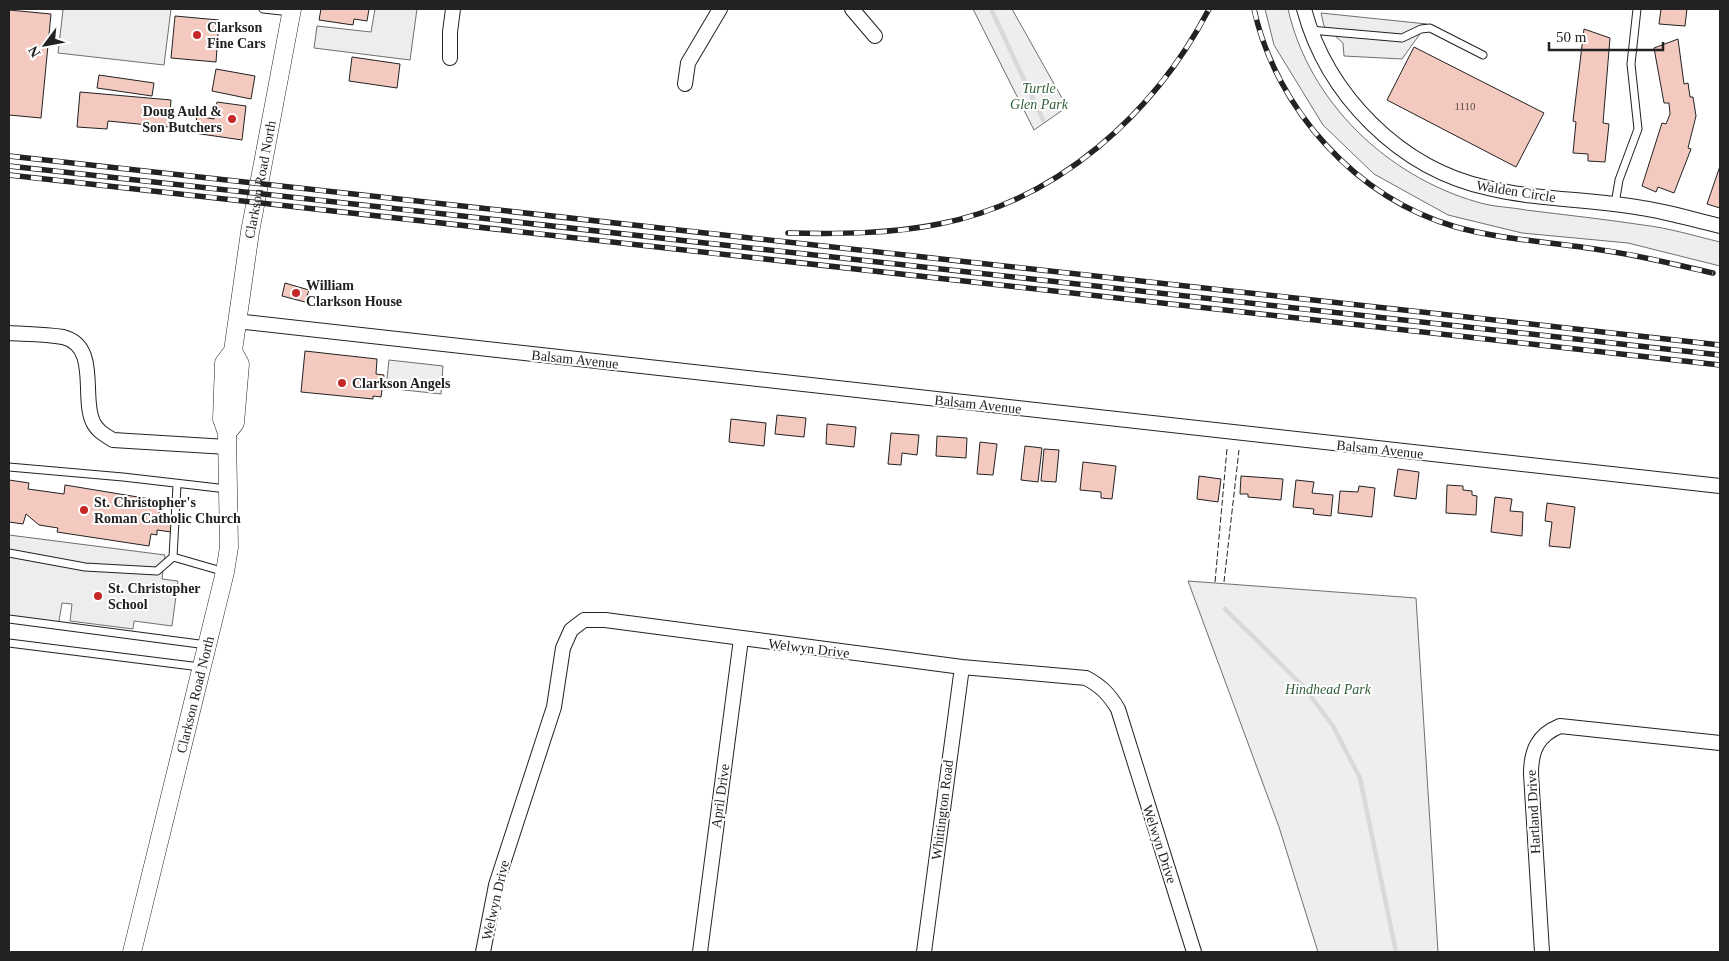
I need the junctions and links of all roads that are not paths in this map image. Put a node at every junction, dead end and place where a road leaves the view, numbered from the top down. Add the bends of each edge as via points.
1 (263, 9) edge
2 (453, 9) edge
3 (720, 9) edge
4 (852, 9) edge
5 (1304, 9) edge
6 (1637, 9) edge
7 (292, 10) edge
8 (1310, 30) junction
9 (875, 36) dead end
10 (1483, 55) dead end
11 (450, 58) dead end
12 (685, 84) dead end
13 (1615, 204) junction
14 (1720, 226) edge
15 (236, 321) junction
16 (9, 333) edge
17 (227, 440) junction
18 (9, 467) edge
19 (178, 485) junction
20 (1720, 486) edge
21 (228, 489) junction
22 (9, 553) edge
23 (173, 558) junction
24 (225, 572) junction
25 (9, 619) edge
26 (741, 639) junction
27 (9, 643) edge
28 (206, 645) junction
29 (201, 667) junction
30 (962, 667) junction
31 (1720, 743) edge
32 (132, 952) edge
33 (483, 952) edge
34 (700, 952) edge
35 (924, 952) edge
36 (1194, 952) edge
37 (1542, 952) edge

1 - 7 lane
2 - 11 street
3 - 12 street via 688,63
4 - 9 street
5 - 8 street, Walden Circle
6 - 13 lane via 1631,64 1638,129 1619,180
7 - 15 street, Clarkson Road North
8 - 10 lane via 1402,38 1430,28
8 - 13 street, Walden Circle via 1327,68 1361,113 1386,137 1426,165 1489,189
13 - 14 street, Walden Circle
15 - 17 street, Clarkson Road North via 233,350 240,364 235,423
15 - 20 street, Balsam Avenue
16 - 17 street via 64,338 78,346 85,356 92,421 100,432 113,440
17 - 21 street, Clarkson Road North
18 - 19 lane
19 - 21 lane
19 - 23 lane
21 - 24 street, Clarkson Road North via 229,546
22 - 23 lane via 84,567 158,571
23 - 24 lane
24 - 28 street, Clarkson Road North
25 - 28 lane
26 - 30 street, Welwyn Drive
26 - 33 street, Welwyn Drive via 605,620 584,620 571,630 563,648 554,706 496,884
26 - 34 street, April Drive
27 - 29 lane
28 - 29 street, Clarkson Road North
29 - 32 street, Clarkson Road North
30 - 35 street, Whittington Road
30 - 36 street, Welwyn Drive via 1086,678 1107,692 1118,709
31 - 37 street, Hartland Drive via 1560,726 1547,732 1536,744 1531,757 1531,774

